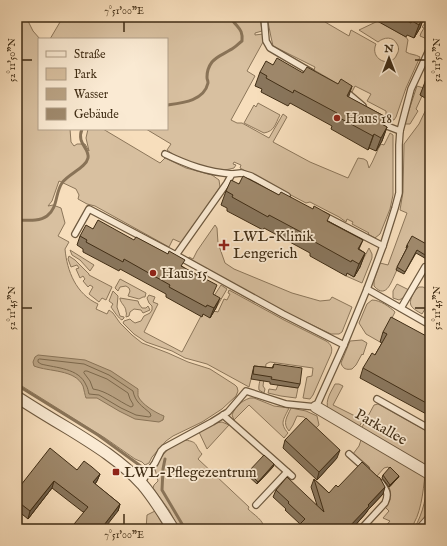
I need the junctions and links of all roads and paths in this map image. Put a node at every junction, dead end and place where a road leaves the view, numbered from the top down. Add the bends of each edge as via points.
1 (264, 17) edge
2 (430, 48) edge
3 (319, 76) edge
4 (338, 87) edge
5 (363, 116) edge
6 (369, 118) edge
7 (400, 131) junction
8 (165, 154) dead end
9 (232, 174) junction
10 (290, 198) edge
11 (317, 212) edge
12 (75, 234) dead end
13 (383, 246) junction
14 (176, 255) junction
15 (425, 267) dead end
16 (367, 289) junction
17 (401, 308) junction
18 (430, 325) edge
19 (344, 345) junction
20 (17, 397) edge
21 (377, 400) dead end
22 (316, 407) junction
23 (223, 415) junction
24 (430, 429) edge
25 (350, 454) dead end
26 (287, 472) junction
27 (370, 473) edge
28 (430, 474) edge
29 (292, 476) dead end
30 (376, 478) edge
31 (141, 483) junction
32 (256, 505) dead end
33 (430, 520) edge
34 (173, 529) edge
35 (361, 529) edge
36 (422, 529) edge

1 - 3 lane via 266,41 270,48
2 - 7 lane via 411,89
4 - 5 lane via 363,106
6 - 7 lane
7 - 13 lane via 399,193
8 - 9 lane via 193,166 217,173
9 - 10 lane via 251,176
9 - 14 lane
11 - 13 lane
12 - 14 lane via 89,209
13 - 16 lane
14 - 19 lane
15 - 17 lane
16 - 17 lane
16 - 19 lane
17 - 18 lane
19 - 22 lane
20 - 31 street via 96,446
21 - 24 lane
22 - 23 lane via 286,404 246,391
22 - 28 street, Parkallee
23 - 26 lane
23 - 31 lane via 164,448
25 - 27 lane
26 - 29 lane
26 - 32 lane
30 - 35 lane via 385,488 387,498
31 - 34 street
33 - 36 street

